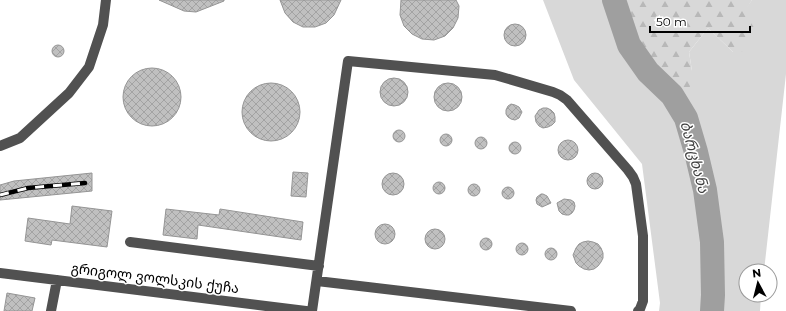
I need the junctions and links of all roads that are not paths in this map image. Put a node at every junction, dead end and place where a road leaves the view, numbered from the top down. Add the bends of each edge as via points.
1 (106, 0) edge
2 (0, 146) edge
3 (130, 242) dead end
4 (319, 266) junction
5 (0, 273) edge
6 (57, 280) junction
7 (317, 281) junction
8 (51, 311) edge
9 (306, 311) edge
10 (312, 311) edge
11 (571, 311) edge
12 (638, 311) edge

1 - 2 street via 103,25 89,67 69,93 20,138
3 - 4 street
4 - 7 street
4 - 12 street via 348,61 496,75 560,95 567,100 633,177 644,248 643,301
5 - 6 street, გრიგოლ ვოლსკის ქუჩა
6 - 8 street
6 - 9 street, გრიგოლ ვოლსკის ქუჩა
7 - 10 street
7 - 11 street

